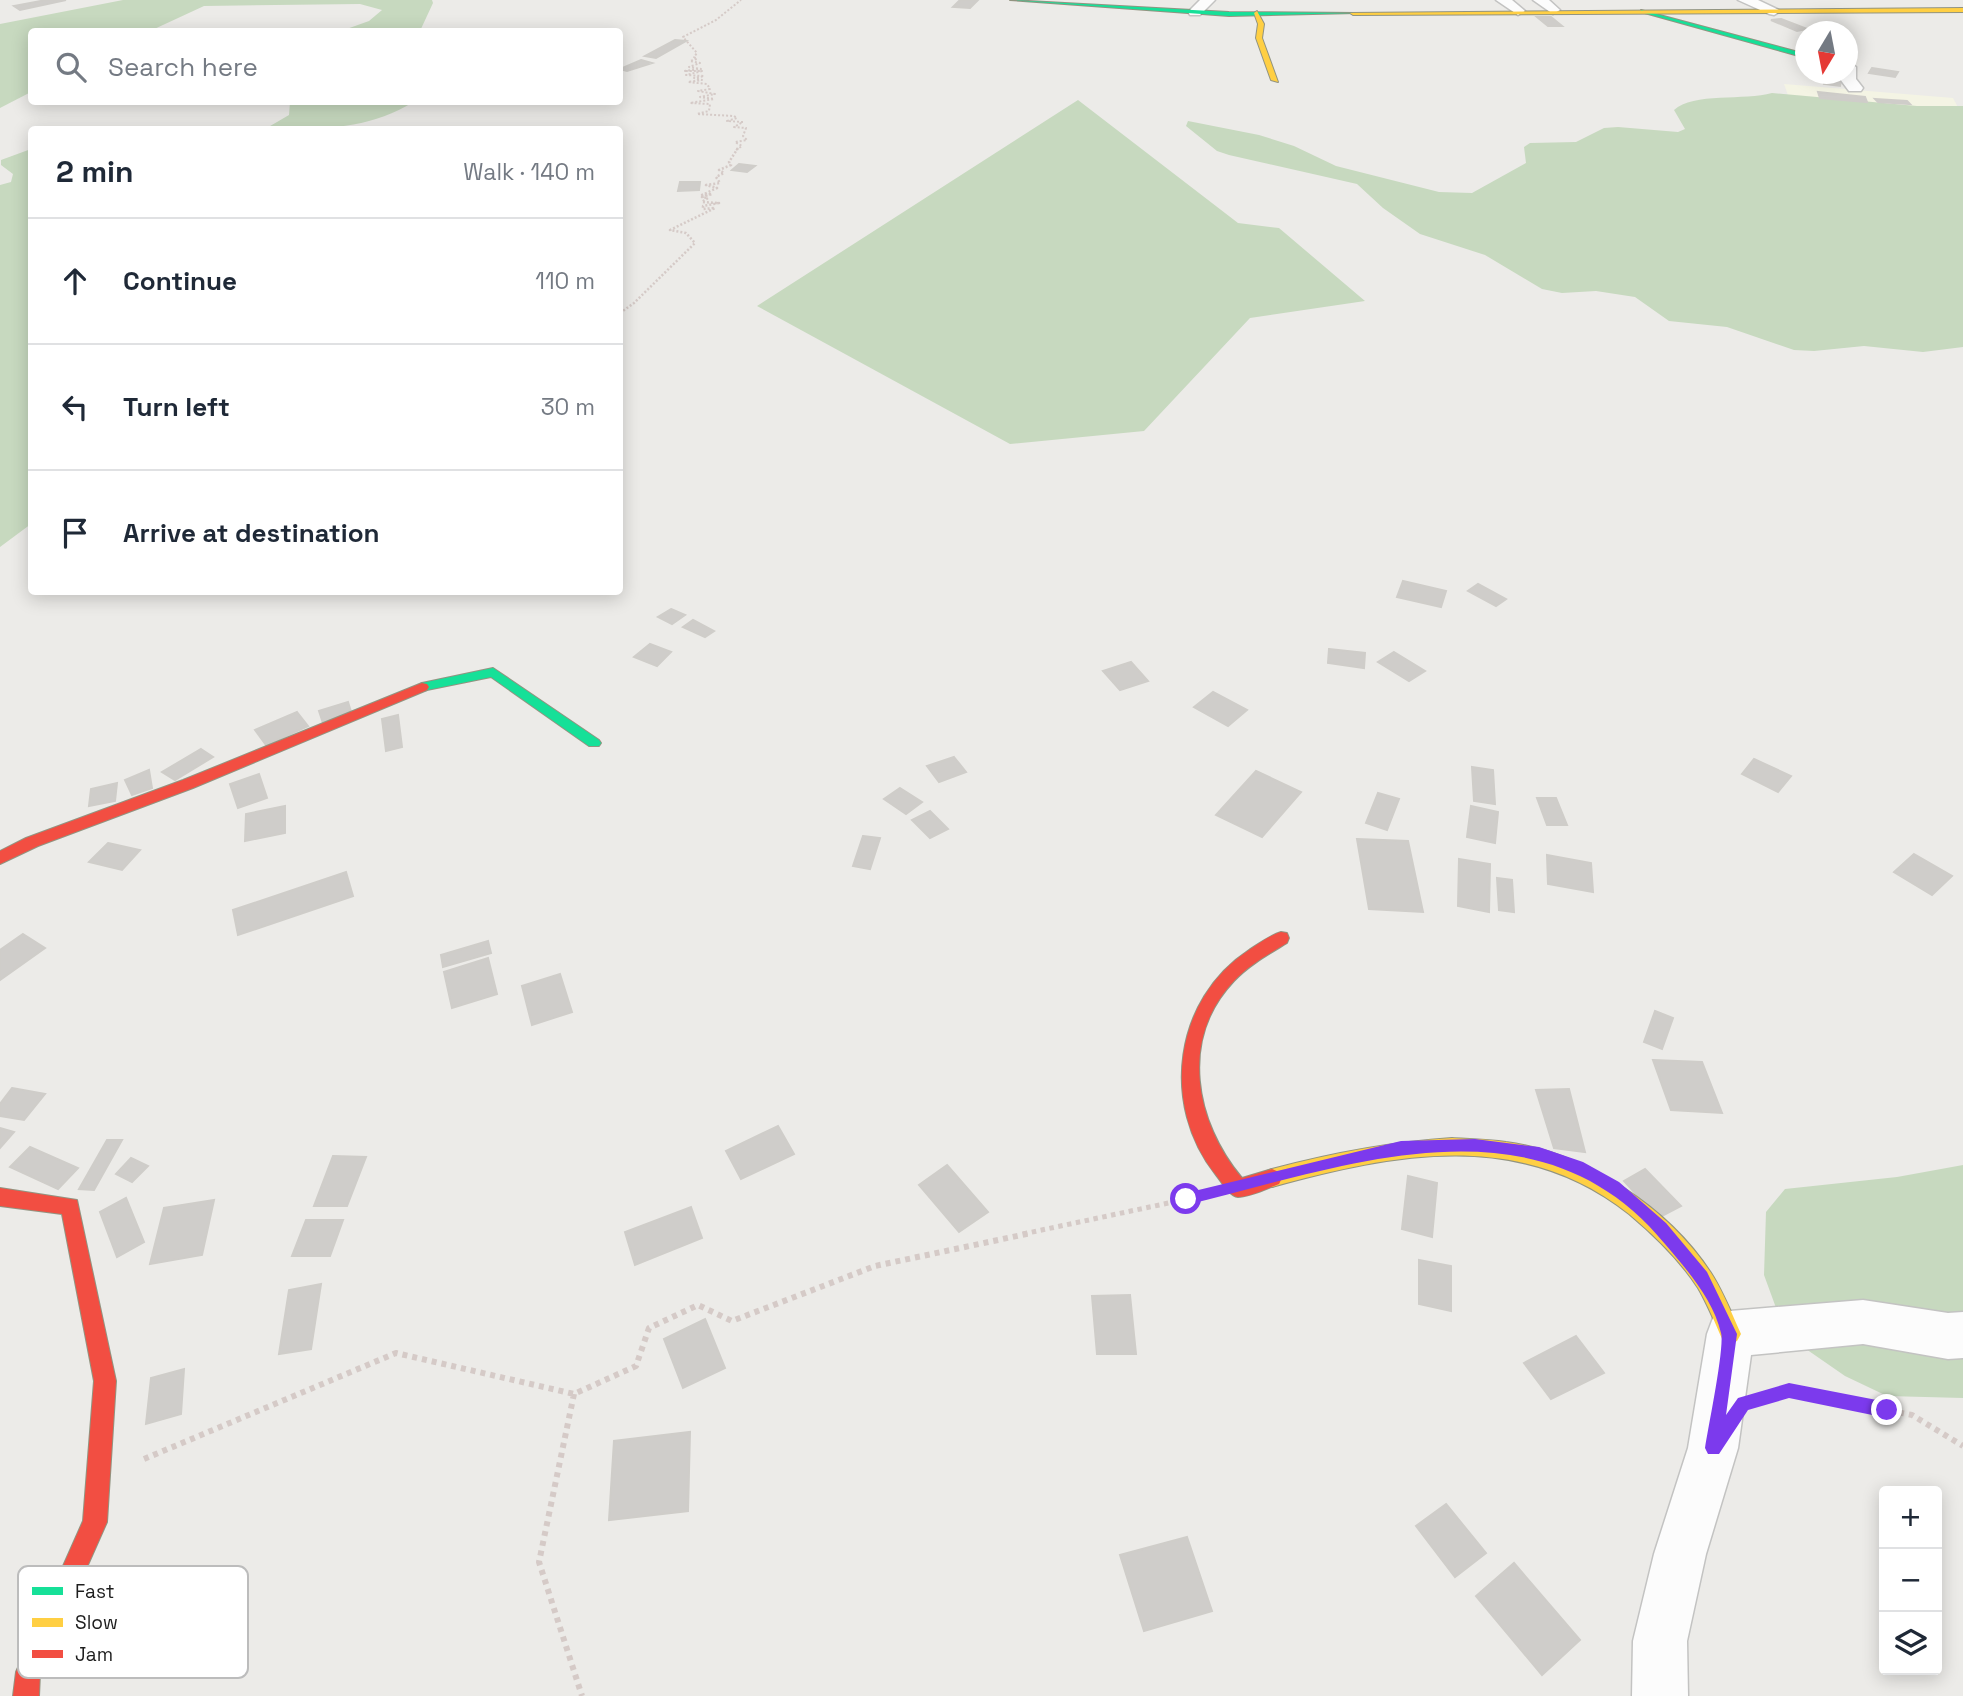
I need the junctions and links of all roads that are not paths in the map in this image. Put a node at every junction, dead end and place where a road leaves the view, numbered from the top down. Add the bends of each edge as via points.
1 (1013, 0) edge
2 (1208, 0) edge
3 (1503, 0) edge
4 (1540, 0) edge
5 (1745, 0) edge
6 (1518, 10) junction
7 (1553, 10) junction
8 (1963, 10) edge
9 (1643, 11) junction
10 (1773, 11) junction
11 (1195, 12) junction
12 (1257, 13) junction
13 (1795, 54) edge
14 (1275, 80) dead end
15 (1851, 84) edge
16 (1854, 88) dead end
17 (594, 743) dead end
18 (0, 858) edge
19 (1281, 937) dead end
20 (0, 1197) edge
21 (1730, 1334) junction
22 (1963, 1335) edge
23 (75, 1566) edge
24 (28, 1678) edge
25 (26, 1696) edge
26 (1660, 1696) edge

1 - 11 street
2 - 11 street
3 - 6 street
4 - 7 street
5 - 10 street
6 - 7 street
6 - 12 street
7 - 9 street
8 - 10 street
9 - 10 street
9 - 13 street
11 - 12 street
12 - 14 street via 1259,38
15 - 16 street
17 - 18 street via 493,672 432,683
19 - 21 street via 1226,977 1194,1029 1191,1098 1202,1140 1221,1175 1238,1188 1279,1174 1401,1147 1475,1145 1539,1153 1578,1166 1614,1186 1661,1228 1702,1277
20 - 23 street via 70,1206 105,1381 95,1522
21 - 22 street via 1863,1322
21 - 26 street via 1713,1448 1680,1554 1660,1641
24 - 25 street

